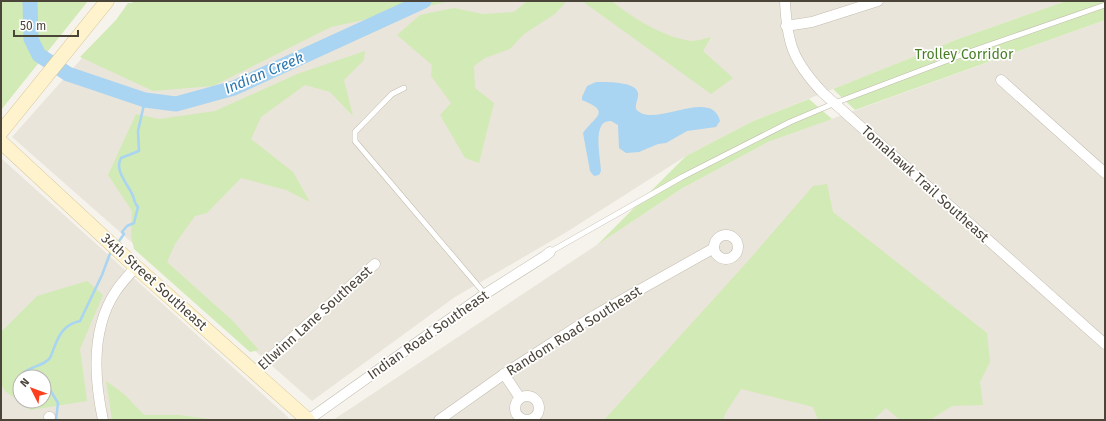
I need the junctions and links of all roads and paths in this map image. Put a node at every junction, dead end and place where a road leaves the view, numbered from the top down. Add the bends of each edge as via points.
1 (107, 1) edge
2 (785, 1) edge
3 (878, 1) edge
4 (1105, 5) edge
5 (786, 26) junction
6 (1001, 80) dead end
7 (404, 88) dead end
8 (835, 103) junction
9 (1, 132) edge
10 (1, 142) edge
11 (1105, 173) edge
12 (714, 248) dead end
13 (550, 252) joint
14 (375, 264) dead end
15 (136, 267) junction
16 (485, 294) junction
17 (1105, 344) edge
18 (254, 372) junction
19 (504, 374) junction
20 (520, 398) dead end
21 (103, 420) edge
22 (308, 420) edge
23 (439, 420) edge

1 - 9 street
2 - 5 street, Tomahawk Trail Southeast
3 - 5 street via 812,22
4 - 8 lane via 972,51
5 - 8 street, Tomahawk Trail Southeast via 795,58 807,76
6 - 11 street
7 - 16 lane via 392,94 355,132 355,141
8 - 13 lane via 790,122 682,177
8 - 17 street, Tomahawk Trail Southeast
10 - 15 street, 34th Street Southeast
12 - 19 street, Random Road Southeast via 595,315
13 - 16 street, Indian Road Southeast
14 - 18 street, Ellwinn Lane Southeast
15 - 18 street, 34th Street Southeast
15 - 21 street via 115,291 96,344 96,371
16 - 22 street, Indian Road Southeast
18 - 22 street, 34th Street Southeast
19 - 20 street
19 - 23 street, Random Road Southeast

